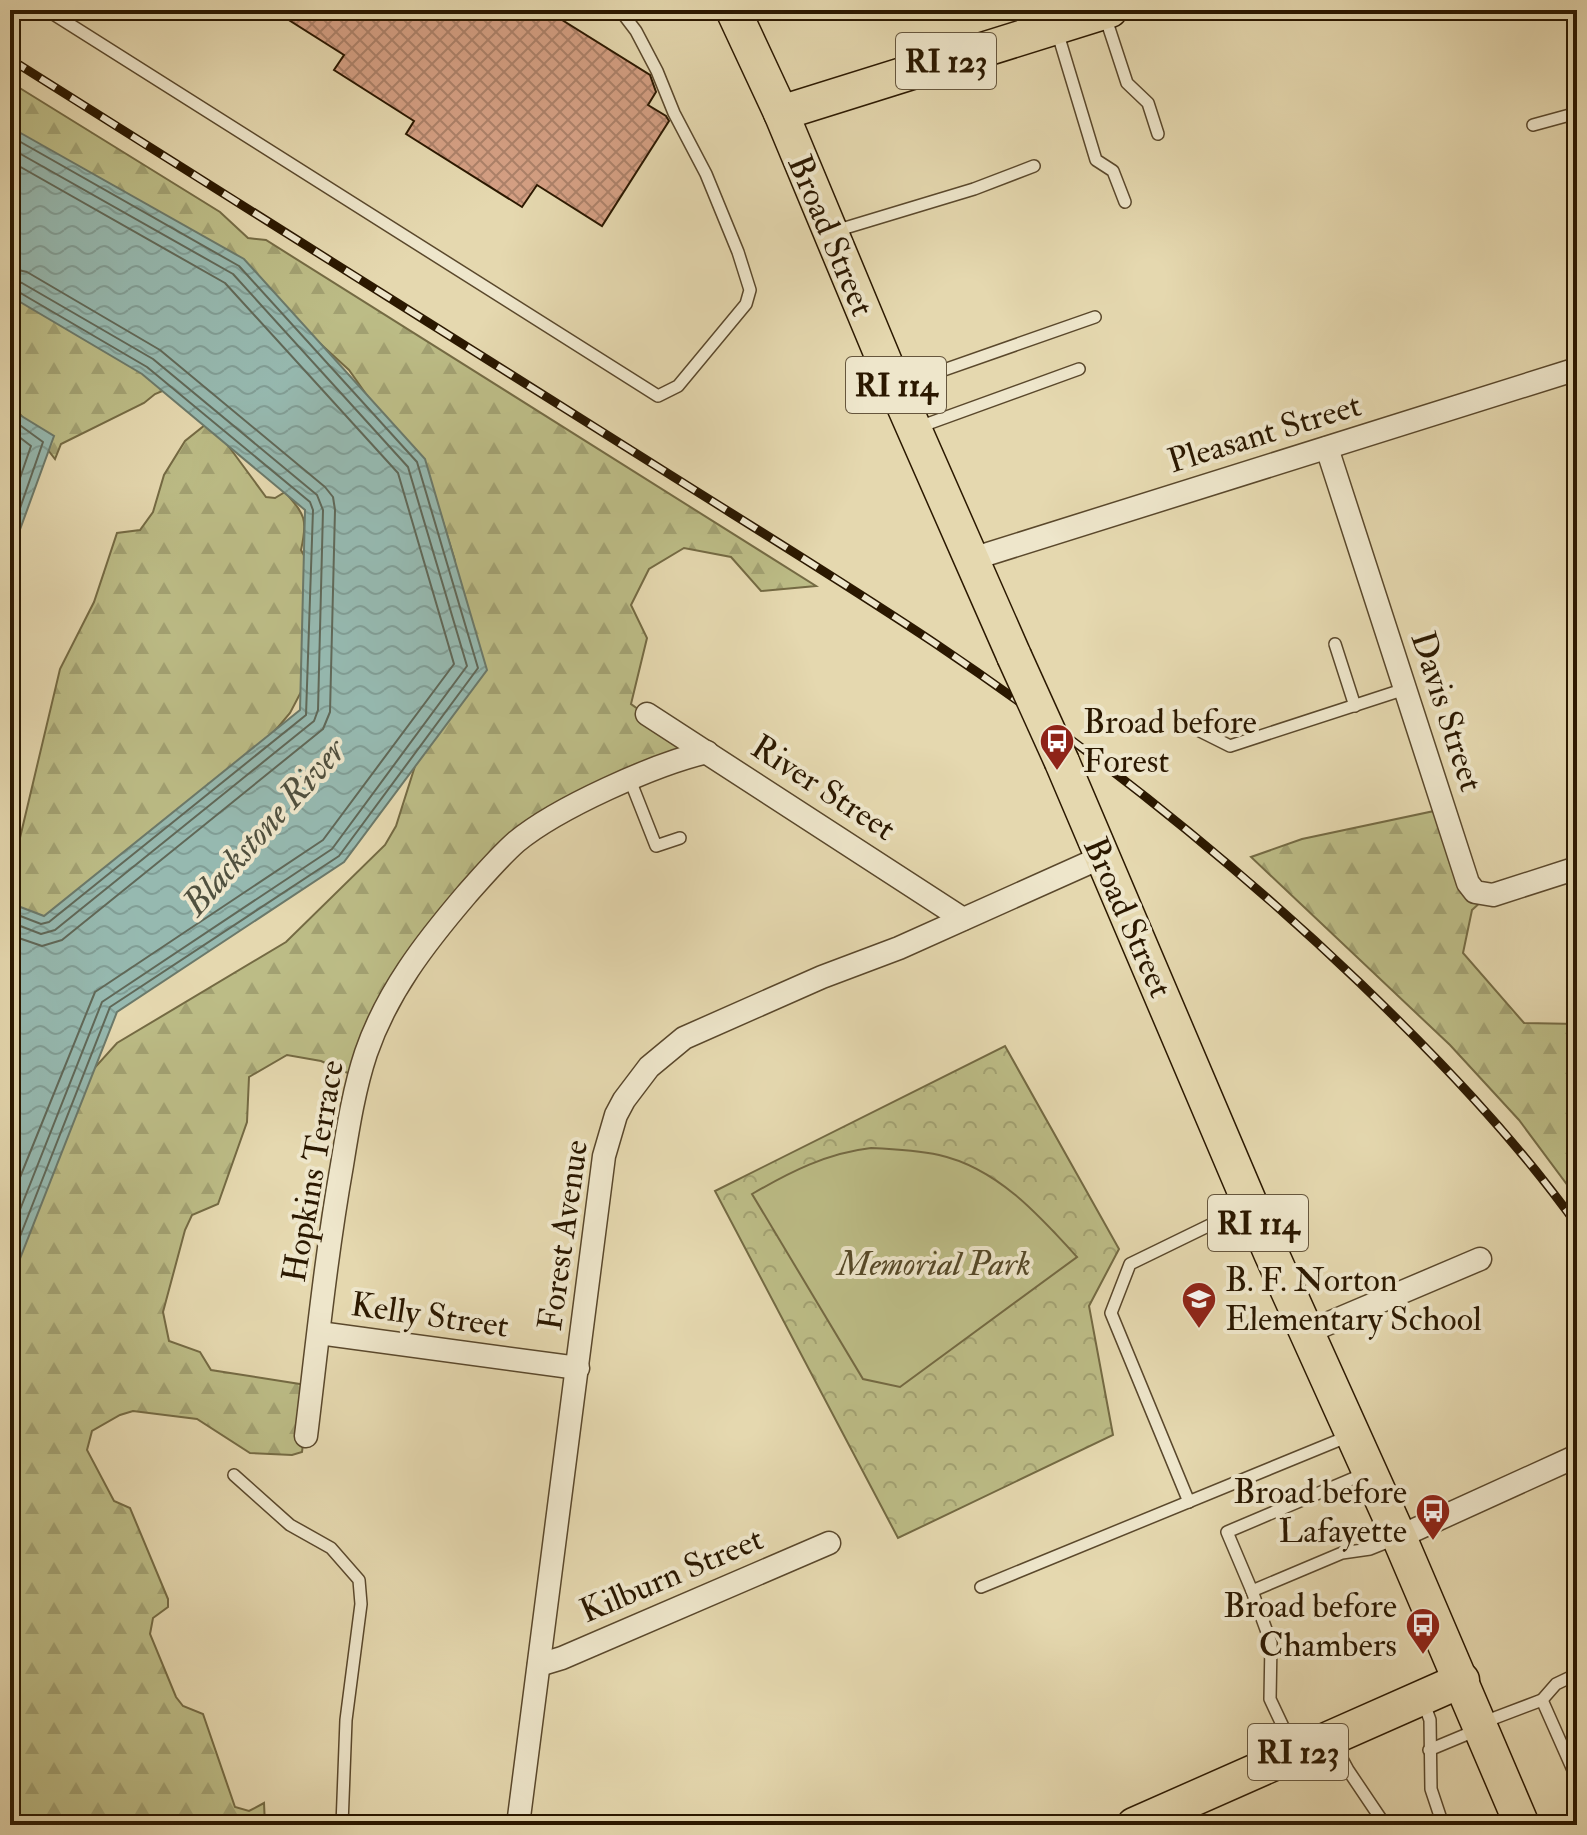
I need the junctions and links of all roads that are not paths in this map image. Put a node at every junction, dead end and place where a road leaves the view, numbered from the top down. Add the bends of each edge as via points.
1 (47, 10) edge
2 (620, 10) edge
3 (733, 10) edge
4 (1107, 11) edge
5 (1056, 27) junction
6 (781, 113) junction
7 (1577, 113) edge
8 (1533, 125) dead end
9 (1158, 134) dead end
10 (1034, 166) dead end
11 (1125, 202) dead end
12 (831, 232) junction
13 (1095, 317) dead end
14 (1079, 369) dead end
15 (1577, 369) edge
16 (896, 387) junction
17 (914, 428) junction
18 (1327, 448) junction
19 (972, 559) junction
20 (1335, 644) dead end
21 (1405, 689) junction
22 (1355, 706) junction
23 (647, 714) dead end
24 (1198, 730) dead end
25 (707, 752) junction
26 (630, 780) junction
27 (680, 838) dead end
28 (1102, 857) junction
29 (1577, 868) edge
30 (963, 919) junction
31 (1251, 1205) junction
32 (1480, 1259) dead end
33 (1308, 1332) junction
34 (319, 1333) junction
35 (578, 1368) junction
36 (1353, 1434) junction
37 (306, 1436) dead end
38 (1577, 1456) edge
39 (1370, 1471) junction
40 (234, 1475) dead end
41 (1189, 1502) junction
42 (1399, 1537) junction
43 (829, 1543) dead end
44 (981, 1587) dead end
45 (1252, 1591) junction
46 (539, 1665) junction
47 (1577, 1674) edge
48 (1462, 1680) junction
49 (1421, 1698) junction
50 (1542, 1700) junction
51 (1480, 1726) junction
52 (1331, 1738) junction
53 (1429, 1750) junction
54 (1296, 1753) junction
55 (1577, 1779) edge
56 (342, 1825) edge
57 (518, 1825) edge
58 (1134, 1825) edge
59 (1385, 1825) edge
60 (1443, 1825) edge
61 (1522, 1825) edge

1 - 2 lane via 658,396 678,386 746,304 750,290 706,174 657,71
3 - 6 main road, Broad Street / RI 114
4 - 5 main road, RI 123
4 - 9 lane via 1127,83 1148,103
5 - 6 main road, RI 123
5 - 11 lane via 1096,160 1113,171
6 - 12 main road, Broad Street / RI 114
7 - 8 lane
10 - 12 lane
12 - 16 main road, Broad Street / RI 114
13 - 16 lane
14 - 17 lane
15 - 18 street, Pleasant Street
16 - 17 main road, Broad Street / RI 114
17 - 19 main road, Broad Street / RI 114
18 - 19 street, Pleasant Street
18 - 21 street, Davis Street
19 - 28 main road, Broad Street / RI 114, bridge
20 - 22 lane
21 - 22 lane
21 - 29 street, Davis Street via 1475,892 1493,895
22 - 24 lane via 1230,746
23 - 25 street, River Street
25 - 26 street, Hopkins Terrace via 659,765
25 - 30 street, River Street
26 - 27 lane via 656,846
26 - 34 street, Hopkins Terrace via 553,819 510,848 426,943 392,995 358,1079
28 - 30 street, Forest Avenue
28 - 31 main road, Broad Street / RI 114
30 - 35 street, Forest Avenue via 715,1023 684,1038 649,1067 616,1115 604,1156
31 - 33 main road, Broad Street / RI 114
31 - 41 lane via 1130,1264 1111,1313
32 - 33 street
33 - 36 main road, Broad Street / RI 114
34 - 35 street, Kelly Street
34 - 37 street, Hopkins Terrace
35 - 46 street, Forest Avenue
36 - 39 main road, Broad Street / RI 114
36 - 41 lane
38 - 42 street
39 - 42 main road, Broad Street / RI 114
39 - 45 lane via 1227,1532
40 - 56 lane via 290,1525 331,1548 359,1580
41 - 44 lane
42 - 45 lane via 1342,1553
42 - 48 main road, Broad Street / RI 114
43 - 46 street, Kilburn Street
45 - 54 lane via 1271,1643 1270,1699
46 - 57 street, Forest Avenue
47 - 50 lane via 1556,1684
48 - 49 main road, RI 123
48 - 51 main road, Broad Street / RI 114
49 - 52 main road, RI 123
49 - 53 lane via 1430,1720
50 - 51 lane
50 - 55 lane
51 - 53 lane
51 - 61 main road, Broad Street / RI 114
52 - 54 main road, RI 123
52 - 59 lane
53 - 60 lane via 1431,1789
54 - 58 main road, RI 123

